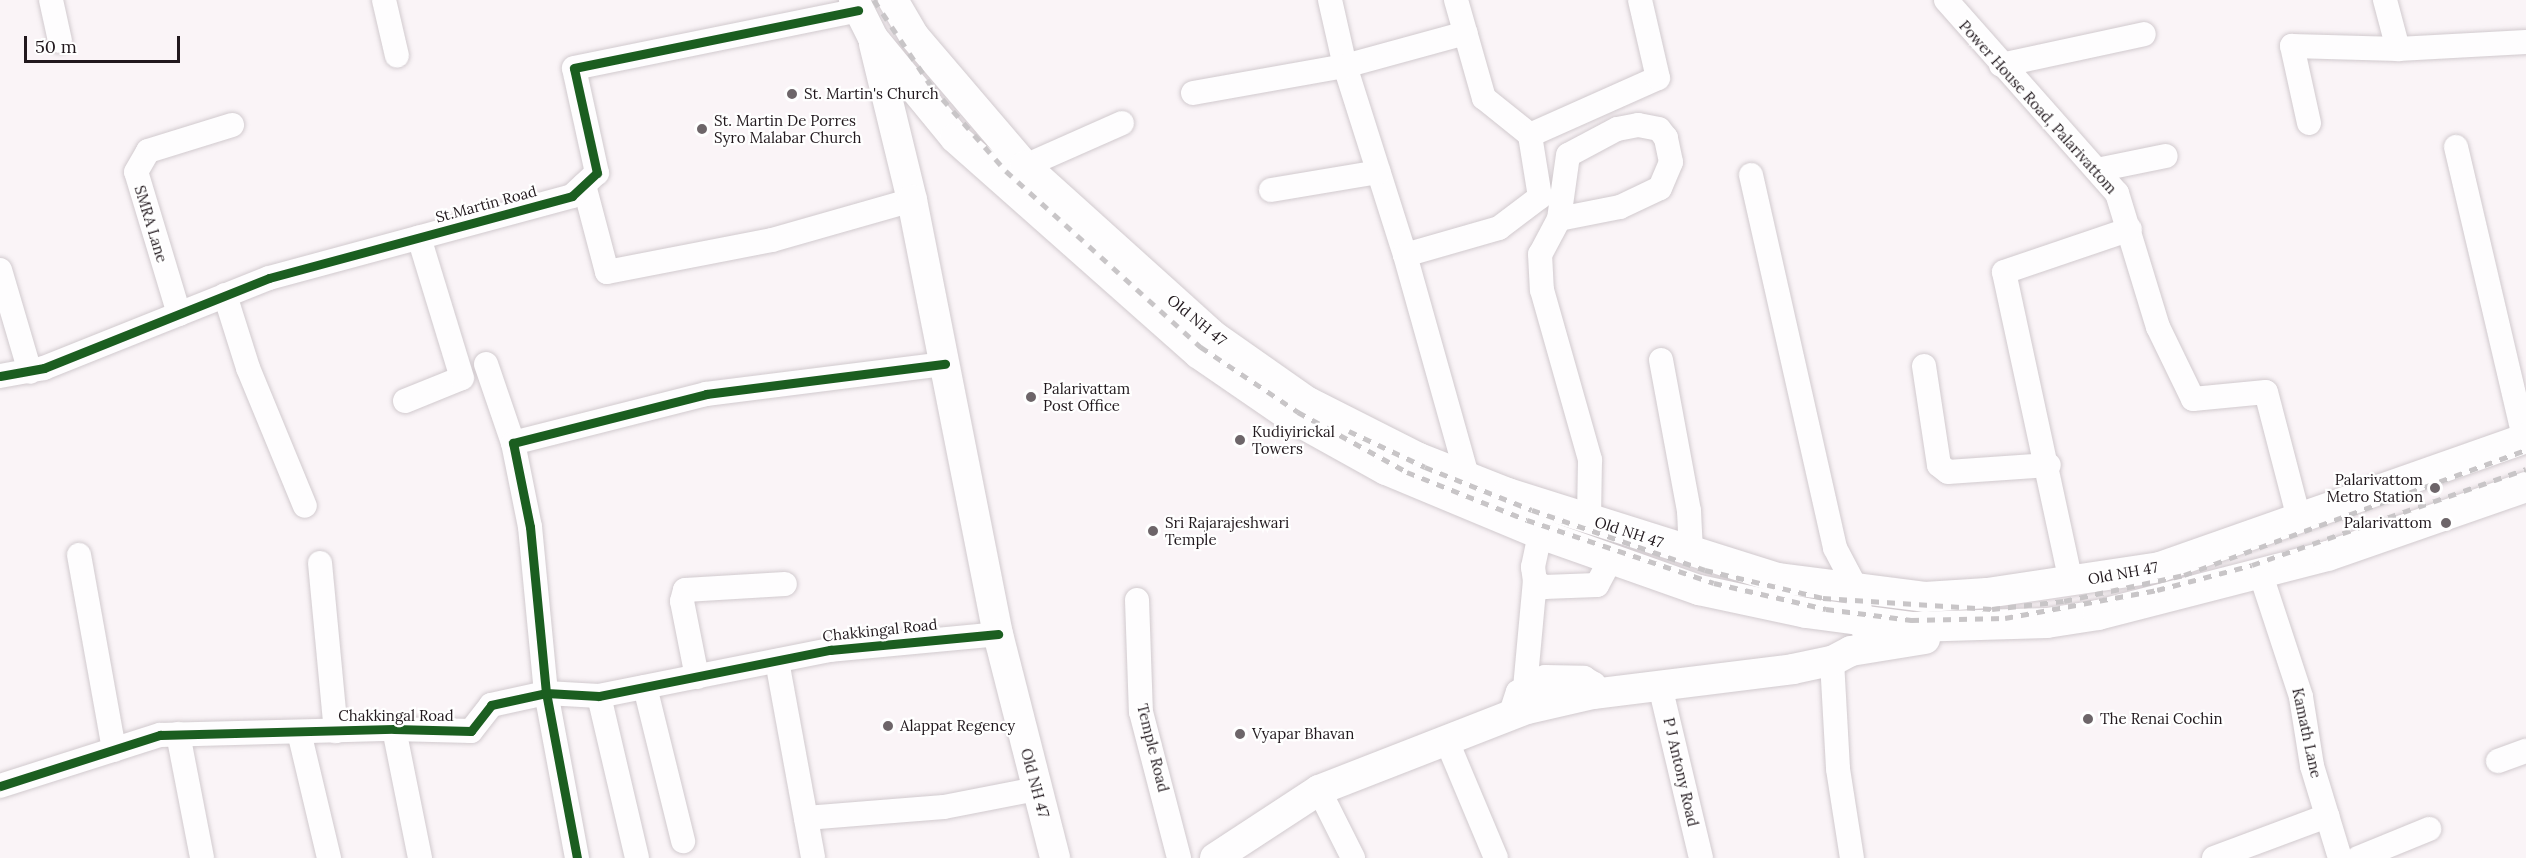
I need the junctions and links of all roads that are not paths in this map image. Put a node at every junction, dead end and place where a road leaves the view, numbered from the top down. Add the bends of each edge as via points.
1 (51, 0) edge
2 (384, 0) edge
3 (893, 0) edge
4 (903, 0) edge
5 (1330, 0) edge
6 (1456, 0) edge
7 (1640, 0) edge
8 (1946, 0) edge
9 (2385, 0) edge
10 (856, 5) edge
11 (1466, 33) junction
12 (2144, 34) dead end
13 (914, 36) junction
14 (873, 39) junction
15 (60, 41) dead end
16 (2526, 42) edge
17 (2398, 50) junction
18 (397, 56) dead end
19 (2001, 65) junction
20 (1345, 66) junction
21 (1193, 93) dead end
22 (1122, 123) dead end
23 (2309, 123) dead end
24 (232, 124) dead end
25 (1530, 135) junction
26 (2456, 147) dead end
27 (2166, 156) dead end
28 (1025, 166) junction
29 (2097, 170) junction
30 (1378, 172) junction
31 (1751, 175) dead end
32 (584, 185) junction
33 (1271, 190) dead end
34 (912, 200) junction
35 (1559, 219) junction
36 (2130, 229) junction
37 (419, 237) junction
38 (1405, 255) junction
39 (0, 270) edge
40 (225, 295) junction
41 (178, 314) junction
42 (1661, 360) dead end
43 (945, 363) junction
44 (486, 364) dead end
45 (1924, 366) dead end
46 (30, 372) junction
47 (0, 376) edge
48 (405, 401) dead end
49 (2525, 438) edge
50 (513, 442) junction
51 (2049, 465) junction
52 (1467, 476) junction
53 (2526, 487) edge
54 (305, 506) dead end
55 (2298, 515) junction
56 (1589, 519) junction
57 (1540, 534) junction
58 (1691, 552) junction
59 (79, 555) dead end
60 (1611, 559) junction
61 (320, 562) dead end
62 (2261, 575) junction
63 (1535, 581) junction
64 (2072, 582) junction
65 (785, 584) dead end
66 (1856, 588) junction
67 (1137, 600) dead end
68 (1864, 622) junction
69 (1988, 628) junction
70 (998, 633) junction
71 (1841, 656) junction
72 (777, 661) junction
73 (697, 677) junction
74 (1660, 686) junction
75 (645, 687) junction
76 (1525, 688) junction
77 (546, 693) junction
78 (1598, 693) junction
79 (599, 696) junction
80 (1510, 716) junction
81 (394, 729) junction
82 (336, 730) junction
83 (299, 732) junction
84 (178, 734) junction
85 (1446, 739) junction
86 (114, 750) junction
87 (2526, 752) edge
88 (2498, 761) dead end
89 (0, 786) edge
90 (1036, 789) junction
91 (1319, 790) junction
92 (2327, 816) junction
93 (806, 818) junction
94 (2429, 830) dead end
95 (683, 841) dead end
96 (202, 858) edge
97 (329, 858) edge
98 (420, 858) edge
99 (577, 858) edge
100 (637, 858) edge
101 (813, 858) edge
102 (1055, 858) edge
103 (1179, 858) edge
104 (1215, 858) edge
105 (1353, 858) edge
106 (1496, 858) edge
107 (1701, 858) edge
108 (1852, 858) edge
109 (2214, 858) edge
110 (2340, 858) edge
111 (2358, 858) edge

1 - 15 street
2 - 18 street
3 - 13 main road, Old NH 47
4 - 13 street
5 - 20 street
6 - 11 street
7 - 25 street via 1658,78
8 - 19 street, Power House Road, Palarivattom
9 - 17 street
10 - 14 main road, Old NH 47
10 - 32 street via 574,68 597,173
11 - 20 street
11 - 25 street via 1484,98
12 - 19 street
13 - 28 main road, Old NH 47
14 - 34 main road, Old NH 47
14 - 57 main road, Old NH 47 via 955,138 1199,354 1292,418 1386,470
16 - 17 street
17 - 23 street via 2292,46
19 - 29 street, Power House Road, Palarivattom
20 - 21 street
20 - 30 street
22 - 28 street
24 - 41 street, SMRA Lane via 148,151 136,172
25 - 38 street via 1540,197 1499,228
26 - 49 street
27 - 29 street
28 - 52 main road, Old NH 47 via 1215,337 1308,402 1419,458
29 - 36 street, Power House Road, Palarivattom via 2117,193
30 - 33 street
30 - 38 street
31 - 66 street via 1835,548
32 - 34 street via 607,272 772,240
32 - 37 street, St.Martin Road via 572,196
34 - 43 main road, Old NH 47
35 - 35 street via 1568,155 1617,129 1638,125 1659,129 1666,138 1671,162 1660,188 1620,207
35 - 56 street via 1540,254 1542,290 1590,460
36 - 51 street via 2004,272
36 - 55 street, Power House Road, Palarivattom via 2158,327 2193,399 2266,392
37 - 40 street, St.Martin Road via 269,278
37 - 48 street via 462,378
38 - 52 street
39 - 46 street
40 - 41 street, St.Martin Road
40 - 54 street via 248,368
41 - 46 street, St.Martin Road
42 - 58 street via 1689,511
43 - 50 street via 705,394
43 - 70 main road, Old NH 47
44 - 50 street
45 - 51 street via 1939,465 1948,472
46 - 47 street, St.Martin Road
49 - 55 main road, Old NH 47
50 - 77 street via 530,527
51 - 64 street
52 - 56 main road, Old NH 47
53 - 62 main road, Old NH 47 via 2362,545
55 - 64 main road, Old NH 47 via 2160,567
56 - 58 main road, Old NH 47
57 - 60 main road, Old NH 47
57 - 63 street via 1534,556
58 - 66 main road, Old NH 47 via 1777,578
59 - 86 street
60 - 63 street via 1597,585 1558,588
60 - 68 main road, Old NH 47 via 1699,590
61 - 82 street
62 - 69 main road, Old NH 47 via 2098,615
62 - 92 street, Kamath Lane via 2301,697 2312,766
63 - 76 street
64 - 66 main road, Old NH 47 via 1925,597
65 - 73 street via 685,590 682,601
66 - 68 street
67 - 103 street, Temple Road via 1141,712
68 - 69 main road, Old NH 47
68 - 71 street via 1866,636
69 - 71 main road, Old NH 47
70 - 72 street, Chakkingal Road via 830,650
70 - 90 main road, Old NH 47
71 - 74 main road, Old NH 47 via 1732,679
71 - 108 street via 1838,769
72 - 73 street, Chakkingal Road
72 - 93 street
73 - 75 street, Chakkingal Road
74 - 78 main road, Old NH 47
74 - 107 street, P J Antony Road
75 - 79 street, Chakkingal Road
75 - 95 street
76 - 78 street via 1545,677 1567,676 1584,678 1594,684
76 - 80 street via 1518,693
77 - 79 street, Chakkingal Road
77 - 81 street, Chakkingal Road via 491,705 471,731
77 - 99 street
78 - 80 main road, Old NH 47
79 - 100 street
80 - 85 main road, Old NH 47
81 - 82 street, Chakkingal Road
81 - 98 street
82 - 83 street, Chakkingal Road
83 - 84 street, Chakkingal Road
83 - 97 street
84 - 86 street, Chakkingal Road via 160,735
84 - 96 street
85 - 91 main road, Old NH 47
85 - 106 street
86 - 89 street, Chakkingal Road
87 - 88 street
90 - 93 street via 944,807
90 - 102 main road, Old NH 47
91 - 104 main road, Old NH 47
91 - 105 street
92 - 109 street
92 - 110 street, Kamath Lane
93 - 101 street
94 - 111 street

